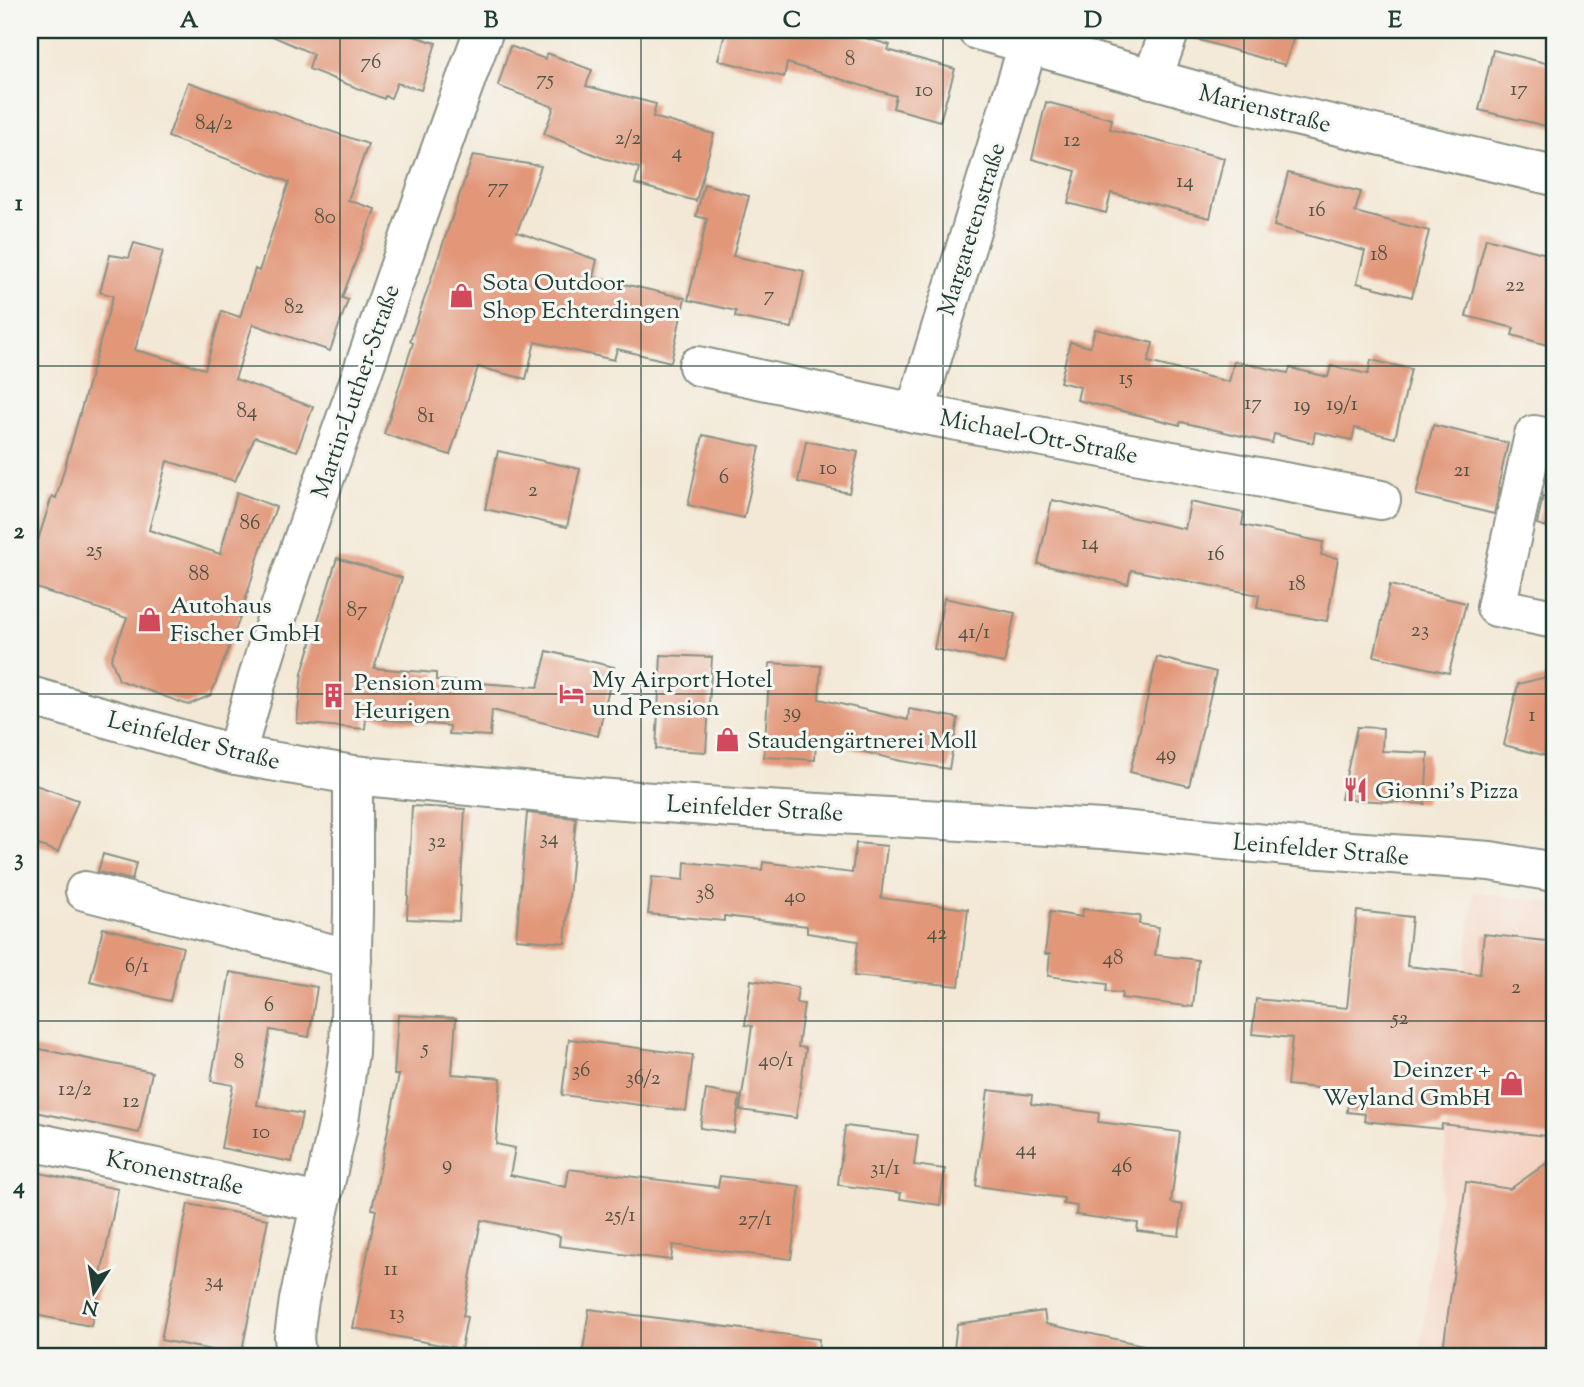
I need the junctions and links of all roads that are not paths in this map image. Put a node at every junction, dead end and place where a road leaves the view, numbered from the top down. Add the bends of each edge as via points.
1 (484, 30) edge
2 (978, 30) edge
3 (1170, 30) edge
4 (1028, 44) junction
5 (1152, 79) junction
6 (1554, 176) edge
7 (698, 366) dead end
8 (915, 413) junction
9 (1554, 439) edge
10 (1381, 500) dead end
11 (1554, 619) edge
12 (30, 696) edge
13 (236, 755) junction
14 (353, 775) junction
15 (1554, 852) edge
16 (1490, 861) junction
17 (1554, 872) edge
18 (85, 891) dead end
19 (352, 959) junction
20 (30, 1141) edge
21 (320, 1203) junction
22 (296, 1357) edge

1 - 13 street, Martin-Luther-Straße via 321,488
2 - 4 street, Marienstraße
3 - 5 street
4 - 5 street, Marienstraße
4 - 8 street, Margaretenstraße
5 - 6 street, Marienstraße
7 - 8 street, Michael-Ott-Straße
8 - 10 street, Michael-Ott-Straße
9 - 11 street via 1534,435 1496,607
12 - 13 street, Leinfelder Straße
13 - 14 street, Leinfelder Straße
14 - 16 street, Leinfelder Straße via 597,798 1120,831
14 - 19 street
15 - 16 street, Leinfelder Straße
16 - 17 street, Leinfelder Straße
18 - 19 street
19 - 21 street via 349,1052
20 - 21 street, Kronenstraße
21 - 22 street via 297,1312

